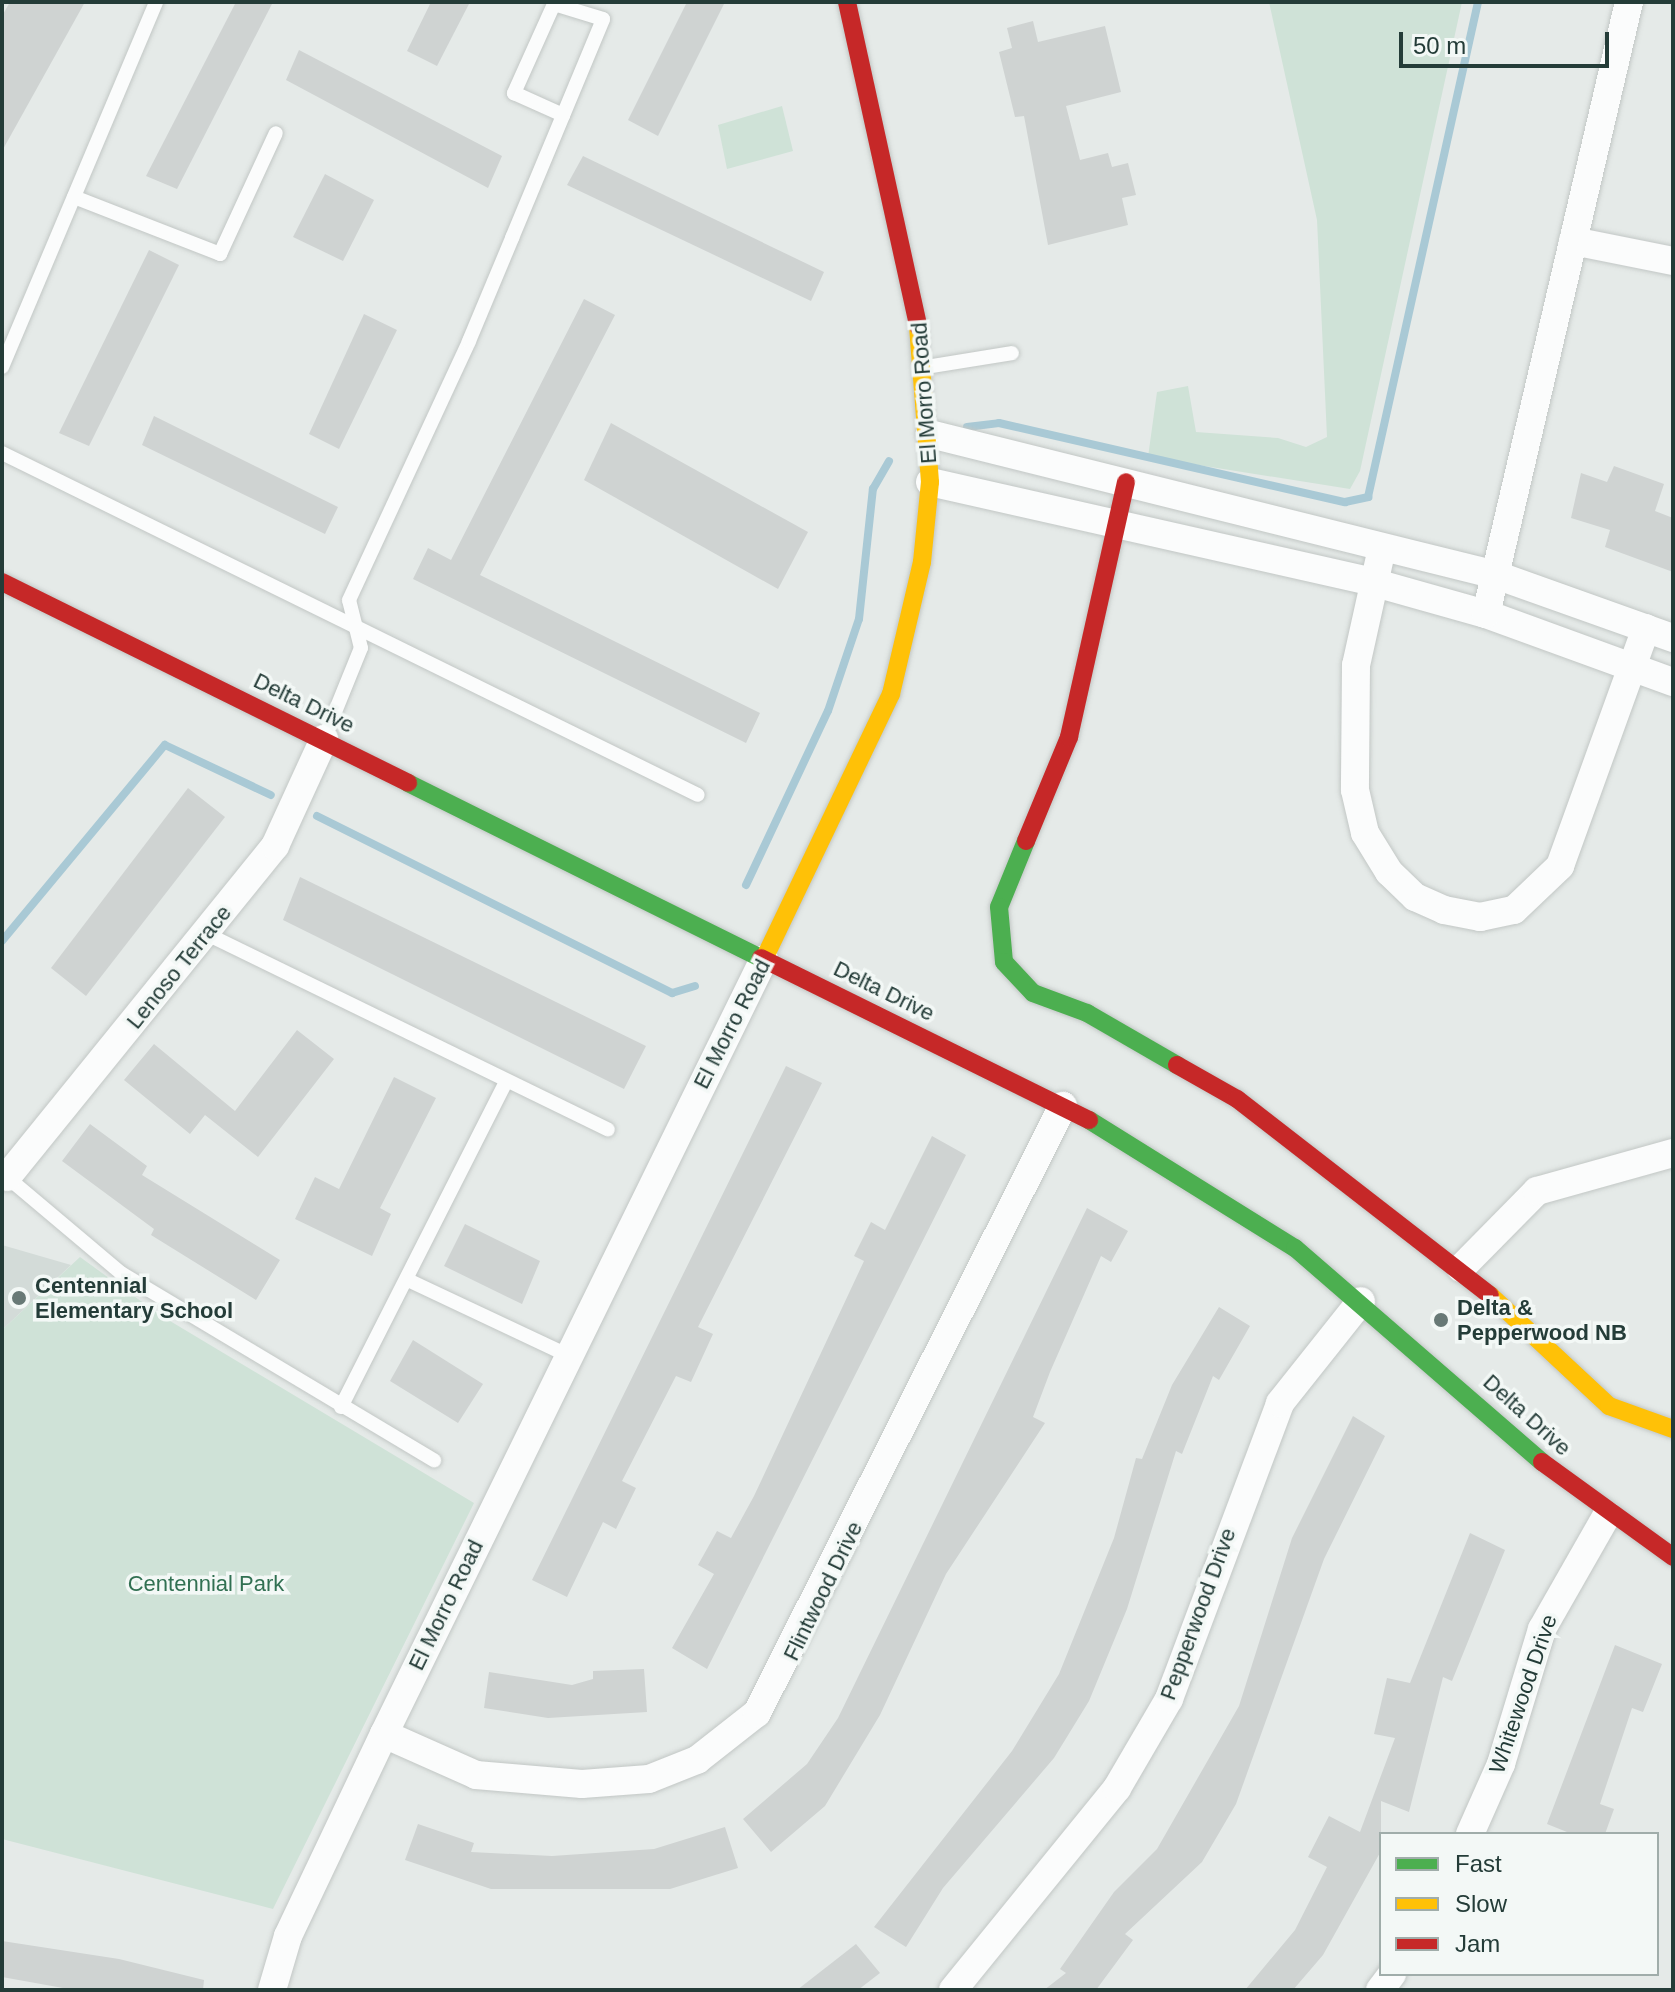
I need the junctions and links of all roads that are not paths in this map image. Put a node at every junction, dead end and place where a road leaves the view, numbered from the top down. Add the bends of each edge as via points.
1 (156, 2) edge
2 (847, 2) edge
3 (1629, 2) edge
4 (563, 115) junction
5 (276, 133) dead end
6 (74, 197) junction
7 (1573, 241) junction
8 (1673, 261) edge
9 (1012, 353) dead end
10 (2, 367) edge
11 (926, 367) junction
12 (930, 434) junction
13 (2, 453) edge
14 (930, 482) junction
15 (1126, 482) junction
16 (1117, 521) junction
17 (1382, 548) junction
18 (1496, 575) junction
19 (2, 582) edge
20 (1372, 582) junction
21 (1486, 614) junction
22 (356, 626) junction
23 (1646, 628) junction
24 (1673, 638) edge
25 (1634, 667) junction
26 (1673, 682) edge
27 (324, 739) junction
28 (698, 795) dead end
29 (207, 934) junction
30 (764, 959) junction
31 (506, 1082) junction
32 (1063, 1106) junction
33 (608, 1130) dead end
34 (1673, 1153) edge
35 (7, 1177) joint
36 (1461, 1268) junction
37 (410, 1281) junction
38 (1361, 1301) junction
39 (567, 1355) junction
40 (341, 1407) junction
41 (1673, 1429) edge
42 (434, 1460) dead end
43 (1607, 1515) junction
44 (1673, 1557) edge
45 (384, 1734) junction
46 (1471, 1832) edge
47 (272, 1990) edge
48 (953, 1990) edge

1 - 6 lane
2 - 11 street, El Morro Road via 906,241
3 - 7 street
4 - 4 lane via 603,19 554,4 514,93
4 - 22 lane via 349,600
5 - 6 lane via 220,254
6 - 10 lane
7 - 8 street
7 - 18 street
9 - 11 lane
11 - 12 street, El Morro Road
12 - 14 street, El Morro Road
12 - 15 street
13 - 22 lane
14 - 16 street
14 - 30 street, El Morro Road via 922,562 891,694
15 - 16 street
15 - 17 street
16 - 20 street
16 - 36 street via 1069,737 999,907 1004,962 1033,993 1087,1013 1237,1099
17 - 18 street
17 - 20 street
18 - 21 street
18 - 23 street
19 - 27 street, Delta Drive
20 - 21 street
20 - 25 street via 1356,665 1355,790 1365,833 1389,872 1415,897 1444,910 1480,917 1514,910 1560,866
21 - 25 street
22 - 27 lane via 361,648
22 - 28 lane
23 - 24 street
23 - 25 street
25 - 26 street
27 - 29 street, Lenoso Terrace via 275,846
27 - 30 street, Delta Drive
29 - 31 lane
29 - 35 street, Lenoso Terrace
30 - 32 street, Delta Drive
30 - 39 street, El Morro Road
31 - 33 lane
31 - 37 lane
32 - 38 street, Delta Drive via 1220,1195
32 - 45 street, Flintwood Drive via 757,1713 697,1760 649,1779 582,1784 476,1775
34 - 36 street via 1537,1191
35 - 40 lane via 121,1273
36 - 41 street via 1609,1406 1649,1426
37 - 39 lane
37 - 40 lane
38 - 43 street, Delta Drive
38 - 48 street, Pepperwood Drive via 1280,1403 1169,1699 1131,1766
39 - 45 street, El Morro Road
40 - 42 lane
43 - 44 street, Delta Drive
43 - 46 street, Whitewood Drive via 1542,1629 1501,1764
45 - 47 street, El Morro Road via 288,1936

